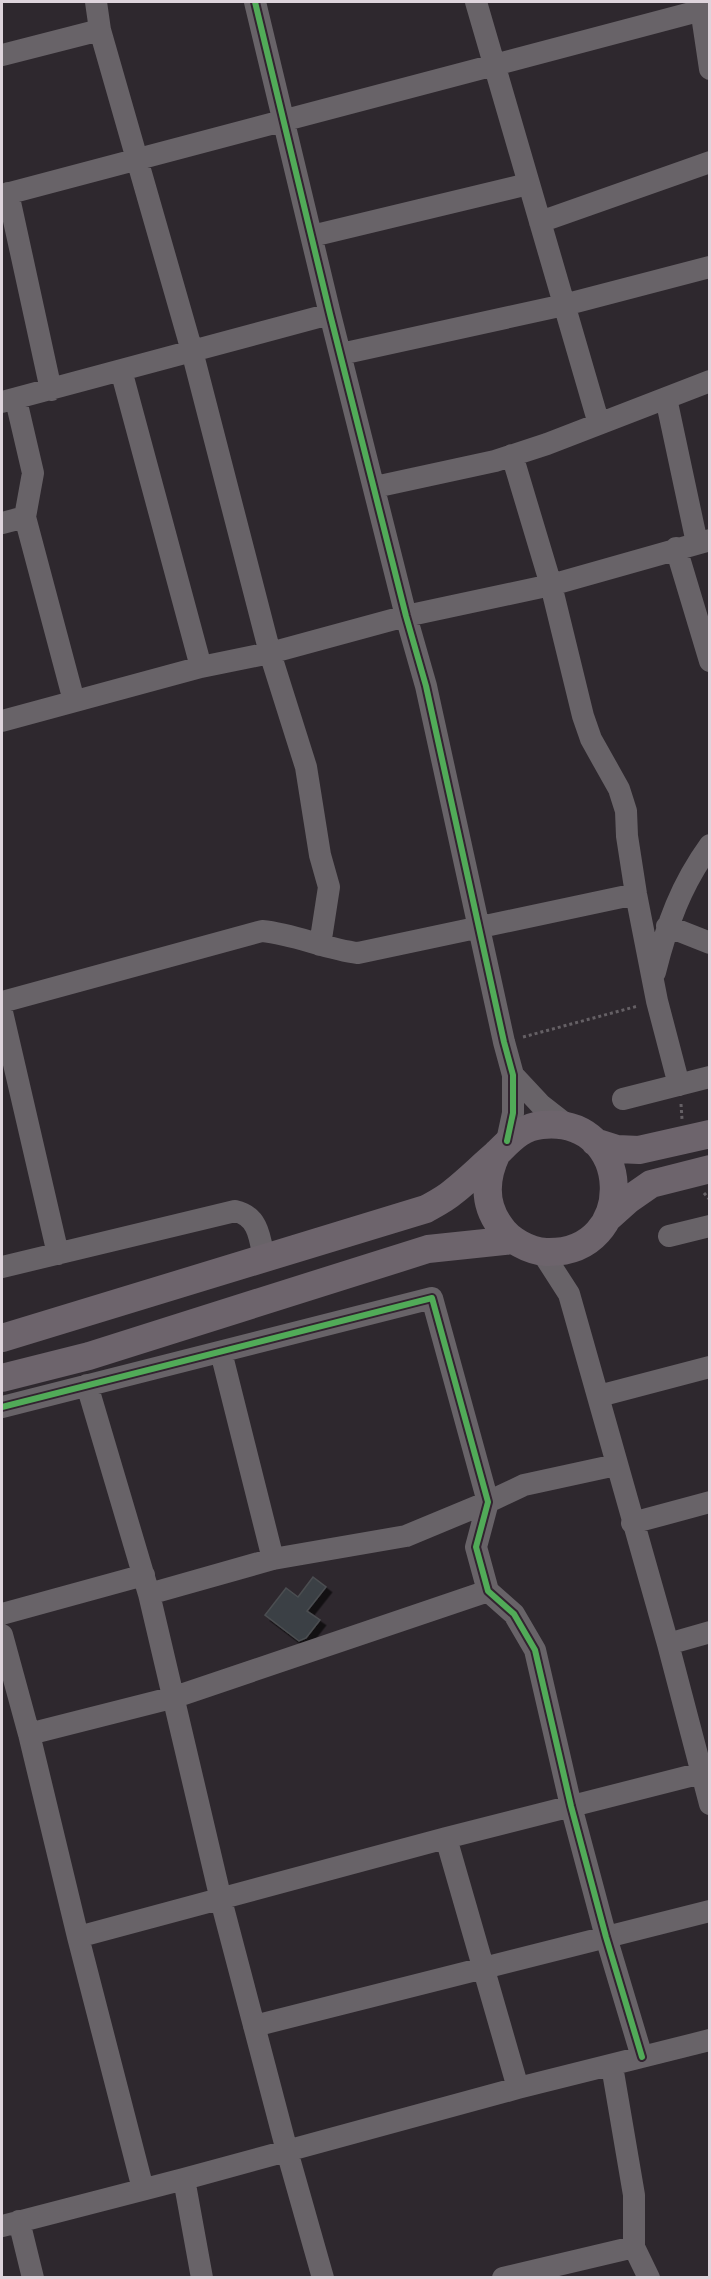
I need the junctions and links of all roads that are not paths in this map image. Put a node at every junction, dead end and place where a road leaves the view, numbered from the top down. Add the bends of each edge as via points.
1 (96, 2) edge
2 (255, 2) edge
3 (476, 2) edge
4 (704, 7) edge
5 (100, 30) junction
6 (2, 55) edge
7 (494, 66) junction
8 (710, 69) edge
9 (282, 120) junction
10 (139, 160) junction
11 (710, 162) edge
12 (528, 184) junction
13 (5, 194) edge
14 (540, 222) junction
15 (312, 236) junction
16 (710, 267) edge
17 (564, 305) junction
18 (330, 314) junction
19 (192, 351) junction
20 (341, 354) junction
21 (121, 370) junction
22 (710, 381) edge
23 (51, 390) junction
24 (666, 398) junction
25 (9, 401) edge
26 (599, 424) junction
27 (512, 455) junction
28 (375, 487) junction
29 (25, 517) junction
30 (2, 523) edge
31 (694, 544) edge
32 (551, 585) junction
33 (406, 616) junction
34 (270, 653) junction
35 (710, 661) edge
36 (201, 668) junction
37 (74, 701) junction
38 (2, 721) edge
39 (710, 844) edge
40 (636, 894) junction
41 (667, 926) junction
42 (478, 927) junction
43 (710, 943) edge
44 (320, 945) junction
45 (655, 990) junction
46 (2, 1002) edge
47 (2, 1012) edge
48 (513, 1075) junction
49 (710, 1077) edge
50 (679, 1085) junction
51 (623, 1098) dead end
52 (568, 1126) junction
53 (697, 1137) edge
54 (595, 1142) junction
55 (502, 1147) junction
56 (710, 1169) edge
57 (609, 1216) junction
58 (710, 1226) edge
59 (669, 1236) dead end
60 (513, 1240) junction
61 (574, 1248) junction
62 (542, 1252) junction
63 (58, 1254) junction
64 (264, 1259) junction
65 (2, 1268) edge
66 (569, 1294) junction
67 (2, 1338) edge
68 (221, 1352) junction
69 (710, 1366) edge
70 (2, 1378) edge
71 (87, 1385) junction
72 (599, 1396) junction
73 (2, 1407) edge
74 (616, 1465) junction
75 (488, 1502) junction
76 (710, 1502) edge
77 (632, 1523) junction
78 (273, 1559) junction
79 (146, 1584) junction
80 (488, 1591) junction
81 (2, 1614) edge
82 (710, 1632) edge
83 (2, 1635) edge
84 (668, 1644) junction
85 (175, 1697) junction
86 (29, 1734) junction
87 (705, 1772) edge
88 (710, 1804) edge
89 (572, 1806) junction
90 (446, 1838) junction
91 (221, 1900) junction
92 (710, 1911) edge
93 (78, 1937) junction
94 (606, 1937) junction
95 (482, 1968) junction
96 (254, 2026) junction
97 (710, 2040) edge
98 (642, 2057) junction
99 (612, 2066) junction
100 (518, 2088) junction
101 (286, 2151) junction
102 (184, 2180) junction
103 (143, 2189) junction
104 (10, 2224) edge
105 (634, 2247) junction
106 (33, 2277) edge
107 (202, 2277) edge
108 (323, 2277) edge
109 (503, 2277) edge
110 (649, 2277) edge

1 - 5 street
2 - 9 street
3 - 7 street
4 - 7 street
4 - 8 street
5 - 6 street
5 - 10 street
7 - 9 street
7 - 12 street
9 - 10 street
9 - 15 street
10 - 13 street
10 - 19 street
11 - 14 street
12 - 14 street
12 - 15 street
13 - 23 street
14 - 17 street
15 - 18 street
16 - 17 street
17 - 20 street
17 - 26 street
18 - 19 street
18 - 20 street
19 - 21 street
19 - 34 street
20 - 28 street
21 - 23 street
21 - 36 street
22 - 24 street
23 - 25 street
24 - 26 street
24 - 31 street
25 - 29 street via 33,473
26 - 27 street
27 - 28 street
27 - 32 street
28 - 33 street
29 - 30 street
29 - 37 street
31 - 32 street
31 - 35 street
32 - 33 street
32 - 40 street via 583,716 626,811
33 - 34 street
33 - 42 street via 426,686
34 - 36 street
34 - 44 street via 306,767 328,887
36 - 37 street
37 - 38 street
39 - 41 street via 693,868
40 - 42 street
40 - 45 street
41 - 43 street
41 - 45 street
42 - 44 street via 358,953
42 - 48 street
44 - 46 street via 281,932 262,931
45 - 50 street
47 - 63 street
48 - 52 street
48 - 55 street via 513,1113
49 - 50 street
50 - 51 street
52 - 54 main road
52 - 55 main road via 552,1124 520,1131
53 - 54 main road via 639,1150
54 - 57 main road via 606,1155 614,1177 614,1201
55 - 60 main road via 488,1175 488,1200 492,1215
55 - 64 main road via 451,1194 426,1209
56 - 57 main road via 651,1184
57 - 61 main road via 588,1241
58 - 59 street
60 - 62 main road
60 - 70 main road via 428,1249 89,1356
61 - 62 main road
61 - 66 street
62 - 66 street
63 - 64 street via 235,1211 247,1215 255,1225
63 - 65 street
64 - 67 main road
66 - 72 street
68 - 71 street
68 - 75 street via 432,1298
68 - 78 street
69 - 72 street
71 - 73 street
71 - 79 street
72 - 74 street
74 - 75 street via 524,1485
74 - 77 street
75 - 78 street via 406,1536
75 - 80 street via 476,1547
76 - 77 street
77 - 84 street
78 - 79 street
79 - 81 street
79 - 85 street
80 - 85 street
80 - 89 street via 514,1614 536,1650
82 - 84 street
83 - 86 street
84 - 87 street
85 - 86 street
85 - 91 street
86 - 93 street
87 - 88 street
87 - 89 street
89 - 90 street
89 - 94 street
90 - 91 street
90 - 95 street
91 - 93 street
91 - 96 street
92 - 94 street
93 - 103 street
94 - 95 street
94 - 98 street
95 - 96 street
95 - 100 street
96 - 101 street
97 - 98 street
98 - 99 street
99 - 100 street
99 - 105 street via 634,2195
100 - 101 street
101 - 102 street
101 - 108 street
102 - 103 street
102 - 107 street
103 - 104 street
104 - 106 street
105 - 109 street
105 - 110 street

